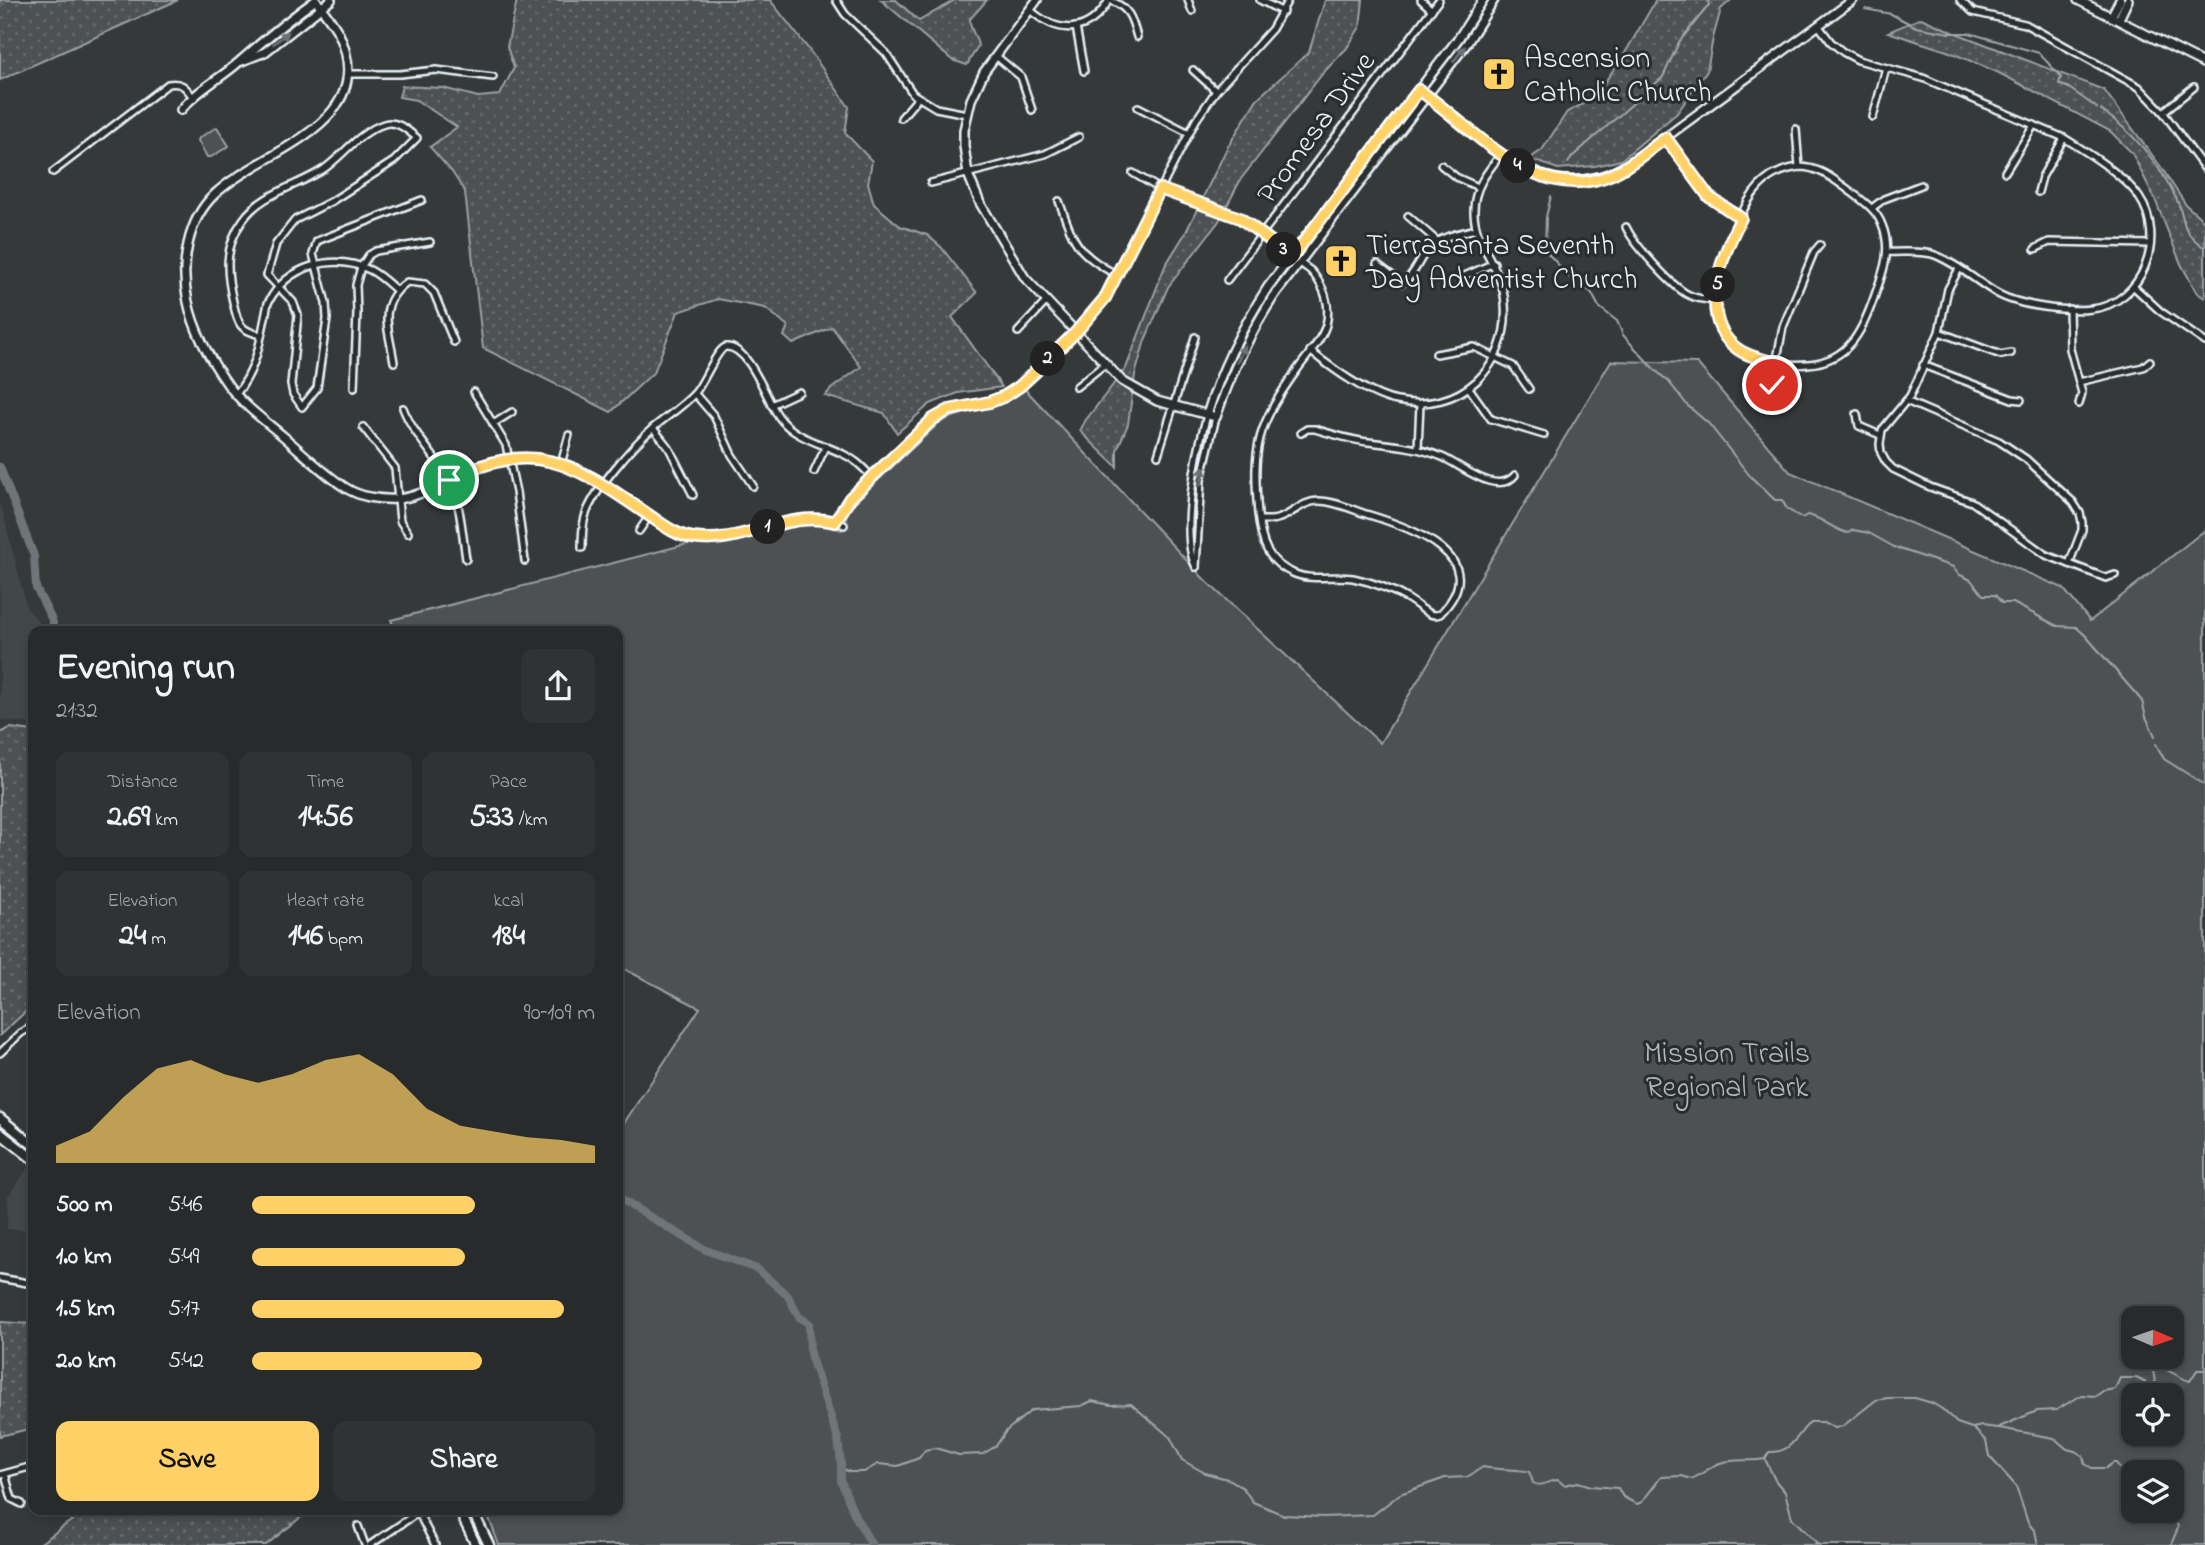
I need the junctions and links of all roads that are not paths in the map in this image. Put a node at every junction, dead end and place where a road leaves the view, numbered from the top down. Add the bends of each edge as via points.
1 (331, 0) edge
2 (836, 0) edge
3 (1037, 0) edge
4 (1109, 0) edge
5 (1188, 0) edge
6 (1259, 0) edge
7 (1288, 0) edge
8 (1421, 0) edge
9 (1439, 0) edge
10 (1483, 0) edge
11 (1494, 0) edge
12 (1853, 0) edge
13 (1960, 0) edge
14 (2078, 0) edge
15 (2120, 0) edge
16 (2128, 0) edge
17 (314, 1) edge
18 (321, 8) junction
19 (1030, 10) junction
20 (1432, 10) junction
21 (1192, 11) dead end
22 (1283, 12) junction
23 (2115, 17) junction
24 (1818, 24) junction
25 (1076, 27) junction
26 (1137, 37) dead end
27 (996, 56) junction
28 (238, 62) junction
29 (2205, 64) edge
30 (1886, 68) junction
31 (1084, 71) dead end
32 (1193, 71) dead end
33 (347, 74) junction
34 (494, 77) dead end
35 (2194, 87) dead end
36 (1419, 90) junction
37 (1216, 91) junction
38 (192, 96) junction
39 (1427, 96) junction
40 (918, 98) junction
41 (1138, 107) dead end
42 (181, 110) dead end
43 (1032, 110) dead end
44 (2163, 112) junction
45 (967, 114) junction
46 (1873, 117) dead end
47 (901, 118) dead end
48 (2034, 125) junction
49 (1796, 129) dead end
50 (1189, 133) junction
51 (1079, 137) dead end
52 (1666, 138) junction
53 (2064, 138) junction
54 (1501, 154) junction
55 (1441, 165) dead end
56 (1799, 167) junction
57 (2205, 169) edge
58 (53, 172) dead end
59 (2005, 172) dead end
60 (1133, 173) dead end
61 (968, 174) junction
62 (931, 183) dead end
63 (1921, 185) dead end
64 (1478, 187) junction
65 (1160, 189) junction
66 (2038, 192) dead end
67 (422, 200) dead end
68 (1059, 201) dead end
69 (1872, 208) junction
70 (1408, 216) dead end
71 (1741, 218) junction
72 (1626, 227) dead end
73 (1476, 229) junction
74 (1264, 235) junction
75 (1437, 241) junction
76 (429, 242) dead end
77 (2150, 244) junction
78 (1820, 245) dead end
79 (2035, 249) dead end
80 (1887, 252) junction
81 (1292, 257) junction
82 (1300, 262) junction
83 (1494, 262) junction
84 (315, 264) junction
85 (1377, 264) dead end
86 (361, 267) junction
87 (1959, 269) junction
88 (1117, 275) junction
89 (1462, 277) dead end
90 (1227, 280) dead end
91 (2134, 287) junction
92 (277, 288) junction
93 (396, 290) junction
94 (1716, 301) junction
95 (1046, 302) junction
96 (2069, 309) junction
97 (1018, 332) dead end
98 (1076, 332) junction
99 (1939, 332) junction
100 (261, 335) junction
101 (1195, 337) dead end
102 (454, 342) dead end
103 (2205, 342) edge
104 (1310, 351) junction
105 (1436, 354) dead end
106 (2011, 354) dead end
107 (1495, 356) junction
108 (2150, 361) dead end
109 (394, 362) dead end
110 (1775, 363) junction
111 (1105, 364) junction
112 (1923, 365) junction
113 (2079, 382) junction
114 (1772, 385) dead end
115 (1076, 387) dead end
116 (354, 388) dead end
117 (1469, 388) junction
118 (1529, 389) dead end
119 (474, 392) dead end
120 (799, 392) dead end
121 (236, 394) junction
122 (695, 394) junction
123 (2021, 400) dead end
124 (1906, 401) junction
125 (1419, 404) junction
126 (2079, 404) dead end
127 (771, 405) junction
128 (1172, 405) junction
129 (403, 408) dead end
130 (512, 412) dead end
131 (1857, 414) dead end
132 (1207, 415) junction
133 (1216, 417) junction
134 (493, 424) junction
135 (363, 427) dead end
136 (653, 428) junction
137 (1301, 433) dead end
138 (569, 435) dead end
139 (1544, 435) dead end
140 (1880, 435) junction
141 (826, 446) junction
142 (1418, 448) junction
143 (1158, 456) dead end
144 (510, 459) junction
145 (561, 464) junction
146 (814, 472) dead end
147 (1515, 475) dead end
148 (872, 477) junction
149 (449, 480) junction
150 (603, 484) junction
151 (753, 486) dead end
152 (693, 495) dead end
153 (398, 499) junction
154 (649, 515) junction
155 (1259, 520) junction
156 (835, 522) junction
157 (844, 525) dead end
158 (639, 531) dead end
159 (408, 533) dead end
160 (582, 548) dead end
161 (466, 559) dead end
162 (525, 561) dead end
163 (2069, 564) junction
164 (2115, 575) dead end
165 (28, 1029) edge
166 (0, 1053) edge
167 (0, 1118) edge
168 (0, 1133) edge
169 (28, 1141) edge
170 (28, 1154) edge
171 (0, 1278) edge
172 (28, 1283) edge
173 (28, 1467) edge
174 (2, 1474) edge
175 (22, 1504) dead end
176 (413, 1515) edge
177 (421, 1515) edge
178 (461, 1515) edge
179 (474, 1515) edge
180 (358, 1526) dead end
181 (365, 1545) edge
182 (370, 1545) edge
183 (435, 1545) edge
184 (476, 1545) edge
185 (489, 1545) edge

1 - 18 street
2 - 40 street via 886,53
3 - 19 street
4 - 25 street via 1096,18
4 - 26 street via 1129,12
5 - 21 street
6 - 22 street
7 - 22 street
8 - 20 street
9 - 20 street, Promesa Drive
10 - 36 street
39 -> 11 street
12 - 24 street
13 - 44 street via 1973,12 2025,24 2140,87
14 - 23 street
15 - 23 street
16 - 23 street
17 - 18 street
17 - 28 street
28 -> 18 street via 265,52
18 - 33 street via 340,35
19 - 25 street via 1058,27
19 - 27 street
20 - 74 street, Promesa Drive
22 - 37 street
23 - 29 street
24 - 30 street via 1843,52
24 - 52 street
25 - 31 street
27 - 43 street via 1021,77
27 - 45 street via 976,86
28 - 38 street
30 - 46 street
30 - 48 street via 1923,78
32 - 37 street
33 - 34 street via 436,70
33 - 121 street via 331,114 315,130 232,179 213,196 194,225 186,255 187,300 197,331
35 - 44 street
36 - 39 street
36 - 81 street
37 - 50 street
38 - 42 street
38 - 58 street via 178,82 168,83
39 - 54 street
39 - 82 street
40 - 45 street via 936,108
40 - 47 street
41 - 50 street
44 - 57 street
45 - 61 street via 964,146
48 - 53 street
48 - 59 street
49 - 56 street
50 - 65 street
51 - 61 street via 1045,153
52 - 54 street via 1624,168 1579,181 1551,180 1530,173
52 - 71 street via 1709,197
53 - 66 street
53 - 77 street via 2134,190 2149,219
54 - 64 street
55 - 64 street
56 - 69 street via 1826,174
56 - 71 street via 1765,181
60 - 65 street
61 - 62 street
61 - 95 street via 979,203 1025,278
63 - 69 street
64 - 73 street
65 - 74 street via 1240,218
65 - 88 street
67 - 84 street via 324,236 313,249
68 - 88 street via 1079,249
69 - 80 street via 1883,226
70 - 75 street
71 - 94 street via 1721,268
72 - 94 street via 1631,239 1677,287
73 - 75 street
73 - 83 street
74 - 81 street
74 - 90 street, Promesa Drive
75 - 85 street via 1408,280 1402,282
76 - 86 street via 376,251
77 - 79 street via 2049,242
77 - 91 street
78 - 110 street via 1788,312
80 - 87 street via 1930,254
80 - 110 street via 1865,323 1848,347 1815,363
81 - 82 street
81 - 132 street via 1248,318
82 - 104 street via 1326,296 1325,327
133 -> 82 street via 1256,323
83 - 89 street
83 - 107 street via 1506,309
84 - 86 street via 332,261
84 - 92 street
84 - 92 street via 327,318 317,388 302,407 291,384 298,315 293,302
86 - 93 street
86 - 116 street via 356,285
87 - 96 street via 2014,301
87 - 99 street via 1948,289
88 - 98 street via 1099,307
91 - 96 street via 2106,306
91 - 103 street
92 - 100 street via 268,303
92 - 100 street via 267,275 281,235 303,214 394,161 417,138 400,125 386,123 323,170 243,218 229,247 227,276 237,321 247,332
93 - 102 street via 407,282 425,285 434,293
93 - 109 street via 387,309
94 - 110 street via 1719,325 1731,344
95 - 97 street
95 - 98 street
96 - 113 street via 2070,349
98 - 111 street
98 - 148 street via 1014,391 933,419
99 - 106 street via 2001,355
99 - 112 street
100 - 121 street via 253,368
101 - 128 street
104 - 125 street via 1345,377 1390,399
104 - 155 street via 1274,401 1262,427 1254,472
105 - 107 street via 1474,347
107 - 117 street
107 - 118 street via 1513,366
108 - 113 street via 2143,367
110 - 114 street
111 - 115 street
111 - 128 street via 1136,390
112 - 123 street
112 - 124 street
113 - 126 street
117 - 125 street via 1444,401
117 - 139 street via 1491,419
119 - 134 street
120 - 127 street
121 - 153 street via 347,489
122 - 127 street via 719,351 730,347 750,363
122 - 136 street
122 - 151 street via 714,416
124 - 140 street
124 - 163 street via 2019,453 2074,502 2082,530
125 - 142 street
127 - 141 street via 786,426
128 - 132 street
128 - 143 street
129 - 149 street
130 - 134 street
131 - 140 street via 1859,426
132 - 133 street
132 -> 133 street via 1190,501 1191,557 1196,567 1201,480
134 - 144 street
135 - 153 street via 394,468
136 - 150 street
136 - 152 street
137 - 142 street via 1315,429 1366,442
138 - 145 street
140 - 163 street via 1881,453 1894,468 1972,502 2046,555
141 - 146 street
141 - 148 street via 859,464
142 - 147 street via 1495,482
144 - 145 street
144 - 149 street
144 - 162 street
145 - 150 street
148 - 156 street via 850,498
149 - 153 street
149 - 161 street via 458,504
150 - 154 street
150 - 160 street via 585,515
153 - 159 street via 400,521
154 - 156 street via 673,531 706,539 802,518
154 - 158 street
155 - 155 street via 1282,518 1303,505 1321,501 1393,522 1447,552 1457,567 1458,590 1444,610 1431,614 1397,593 1360,580 1296,575 1270,557 1260,536
156 - 157 street
163 - 164 street via 2106,578
165 - 166 street
167 - 169 main road
168 - 170 main road
171 - 172 street
173 - 174 street
174 - 175 street via 12,1499
176 - 182 street
177 - 183 street
178 - 184 main road
179 - 185 main road
180 - 181 street

